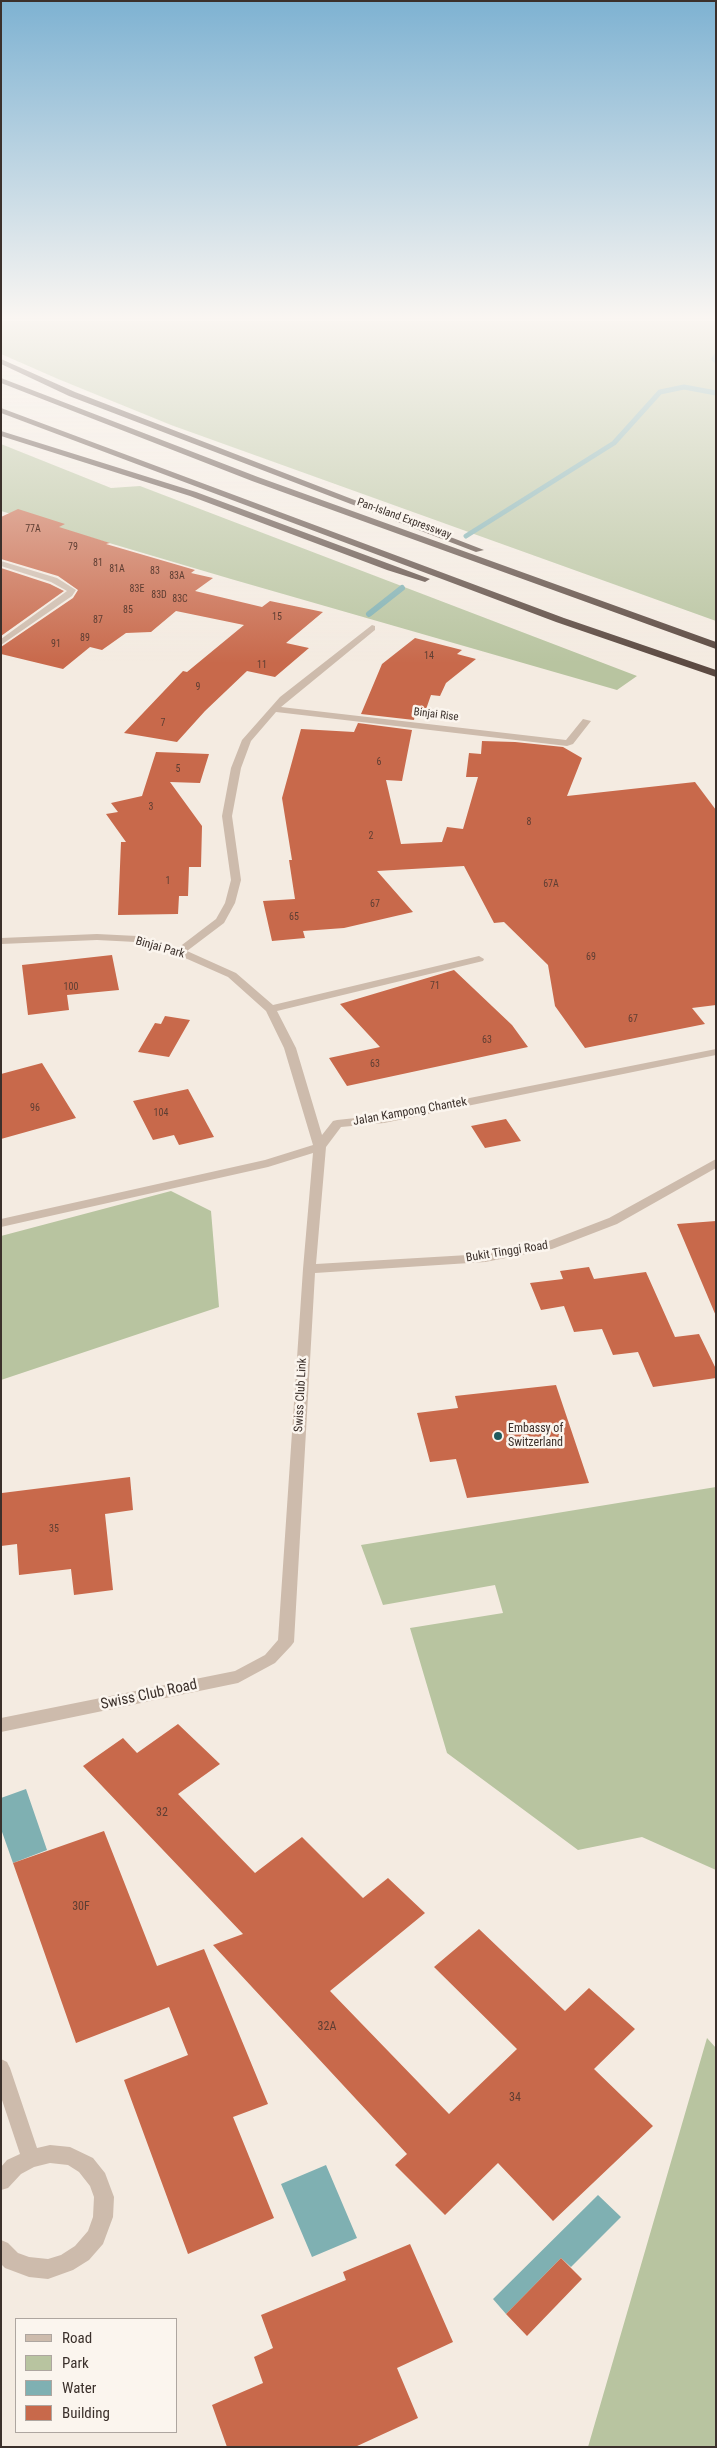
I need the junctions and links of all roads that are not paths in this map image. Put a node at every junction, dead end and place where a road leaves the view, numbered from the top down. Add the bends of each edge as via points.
1 (8, 435) edge
2 (68, 435) edge
3 (144, 435) edge
4 (182, 435) edge
5 (1, 563) edge
6 (589, 600) junction
7 (560, 620) junction
8 (372, 628) dead end
9 (1, 642) edge
10 (716, 646) edge
11 (716, 674) edge
12 (273, 709) junction
13 (586, 722) dead end
14 (1, 941) edge
15 (180, 952) junction
16 (479, 959) dead end
17 (272, 1009) junction
18 (716, 1052) edge
19 (320, 1147) junction
20 (716, 1163) edge
21 (1, 1223) edge
22 (308, 1269) junction
23 (286, 1642) joint
24 (1, 1725) edge
25 (1, 2068) edge
26 (31, 2158) junction
27 (1, 2181) edge
28 (1, 2250) edge

1 - 7 highway via 193,494 390,568
2 - 7 highway
3 - 6 highway, Pan-Island Expressway
4 - 6 highway via 451,537
5 - 9 street via 54,580 72,590
6 - 10 highway, Pan-Island Expressway
7 - 11 highway
8 - 12 street via 324,664
12 - 13 street, Binjai Rise via 567,743
12 - 15 street via 248,740 236,768 227,816 236,880 230,903 220,921
14 - 15 street, Binjai Park via 97,937 137,940
15 - 17 street, Binjai Park via 232,975
16 - 17 street
17 - 19 street, Binjai Park via 293,1055
18 - 19 street, Jalan Kampong Chantek via 384,1119 337,1124
19 - 21 street via 268,1163
19 - 22 street, Swiss Club Link
20 - 22 street, Bukit Tinggi Road via 612,1221 552,1245 484,1258
22 - 23 street, Swiss Club Link
23 - 24 street, Swiss Club Road via 270,1659 238,1677
25 - 26 street
26 - 27 street via 14,2167
26 - 28 street via 50,2154 70,2156 86,2165 98,2180 104,2197 103,2217 96,2237 82,2253 48,2269 12,2261

